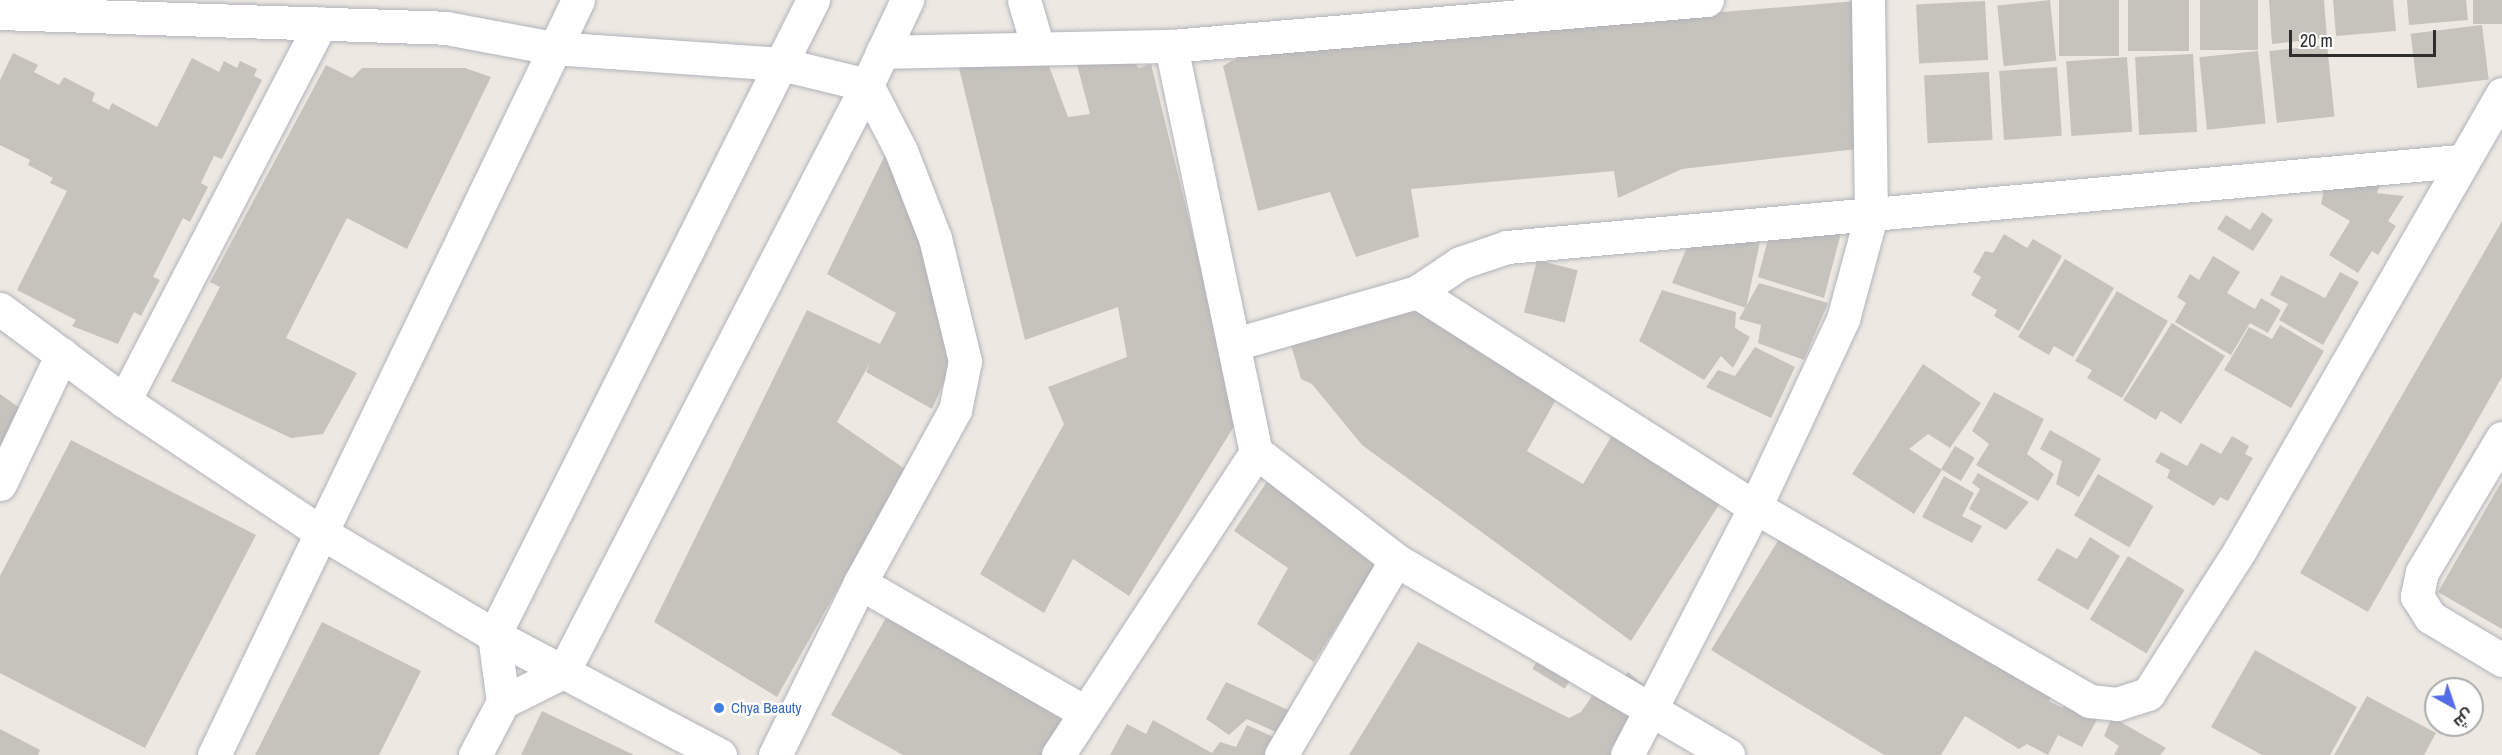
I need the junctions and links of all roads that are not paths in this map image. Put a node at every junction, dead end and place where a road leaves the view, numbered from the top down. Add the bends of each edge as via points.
1 (578, 0) edge
2 (813, 0) edge
3 (907, 0) edge
4 (1024, 0) edge
5 (1707, 0) edge
6 (1868, 0) edge
7 (1537, 7) edge
8 (0, 13) edge
9 (442, 14) edge
10 (321, 23) junction
11 (1171, 46) junction
12 (553, 48) junction
13 (1038, 48) junction
14 (882, 52) junction
15 (781, 64) junction
16 (867, 85) junction
17 (2502, 94) edge
18 (2460, 161) junction
19 (1871, 216) junction
20 (1417, 292) junction
21 (0, 309) edge
22 (1234, 344) junction
23 (62, 354) junction
24 (124, 401) junction
25 (2502, 438) edge
26 (1256, 452) junction
27 (0, 484) edge
28 (1755, 507) junction
29 (322, 533) junction
30 (1396, 560) junction
31 (860, 583) junction
32 (494, 635) junction
33 (2502, 660) edge
34 (563, 672) junction
35 (503, 702) junction
36 (1652, 709) junction
37 (1084, 712) junction
38 (214, 755) edge
39 (475, 755) edge
40 (720, 755) edge
41 (774, 755) edge
42 (1058, 755) edge
43 (1281, 755) edge
44 (1627, 755) edge
45 (1728, 755) edge

1 - 12 street
2 - 15 street
3 - 14 street
4 - 13 street
5 - 7 street
6 - 19 street
7 - 11 street
8 - 10 street
9 - 10 street
9 - 12 street
10 - 24 street
11 - 13 street
11 - 22 street
12 - 15 street
12 - 29 street
13 - 14 street
14 - 16 street
15 - 16 street
15 - 32 street
16 - 31 street via 901,151 935,238 965,361 955,410
16 - 34 street
17 - 18 street
18 - 19 street
18 - 28 street via 2240,550 2148,694 2117,704 2089,701
19 - 20 street via 1507,247 1460,263
19 - 28 street via 1843,319
20 - 22 street
20 - 28 street
21 - 23 street
22 - 26 street
23 - 24 street
23 - 27 street
24 - 29 street
25 - 33 street via 2422,572 2417,596 2430,617
26 - 30 street
26 - 37 street
28 - 36 street
29 - 32 street
29 - 38 street
30 - 36 street
30 - 43 street
31 - 37 street
31 - 41 street
32 - 34 street
32 - 35 street
34 - 35 street
34 - 40 street
35 - 39 street
36 - 44 street
36 - 45 street
37 - 42 street

